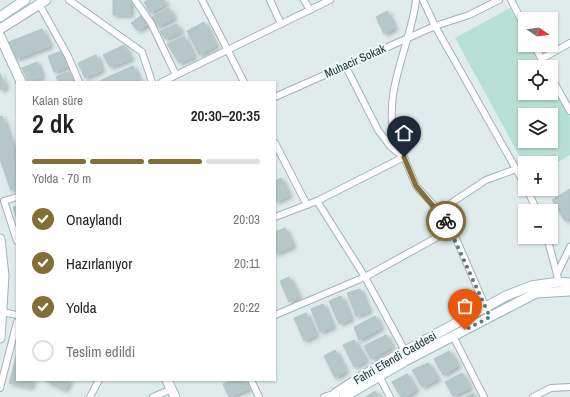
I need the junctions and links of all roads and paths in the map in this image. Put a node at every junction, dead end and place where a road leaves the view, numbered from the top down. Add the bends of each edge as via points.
1 (25, 0) edge
2 (69, 0) edge
3 (135, 0) edge
4 (202, 0) edge
5 (270, 0) edge
6 (304, 0) edge
7 (330, 0) edge
8 (416, 0) edge
9 (423, 0) edge
10 (499, 0) edge
11 (511, 0) edge
12 (42, 2) edge
13 (310, 10) junction
14 (518, 14) edge
15 (0, 17) edge
16 (281, 24) junction
17 (436, 26) junction
18 (0, 29) edge
19 (0, 36) edge
20 (407, 38) junction
21 (570, 43) edge
22 (227, 50) junction
23 (538, 52) edge
24 (541, 59) joint
25 (345, 65) junction
26 (176, 75) junction
27 (21, 81) edge
28 (79, 81) edge
29 (152, 81) edge
30 (164, 81) edge
31 (243, 81) edge
32 (558, 90) edge
33 (276, 97) edge
34 (570, 111) edge
35 (276, 145) edge
36 (404, 157) junction
37 (516, 169) junction
38 (518, 173) edge
39 (16, 197) edge
40 (317, 201) junction
41 (306, 205) junction
42 (439, 211) junction
43 (276, 217) edge
44 (450, 227) junction
45 (16, 238) edge
46 (0, 239) edge
47 (549, 244) edge
48 (570, 247) edge
49 (365, 277) junction
50 (558, 278) junction
51 (570, 283) edge
52 (570, 291) edge
53 (486, 307) junction
54 (2, 312) junction
55 (16, 315) edge
56 (276, 315) edge
57 (490, 317) junction
58 (16, 326) edge
59 (453, 336) junction
60 (0, 338) edge
61 (404, 351) junction
62 (379, 376) junction
63 (98, 381) edge
64 (168, 381) edge
65 (251, 381) edge
66 (570, 387) edge
67 (0, 388) edge
68 (174, 393) edge
69 (338, 396) edge
70 (90, 397) edge
71 (153, 397) edge
72 (259, 397) edge
73 (324, 397) edge
74 (390, 397) edge
75 (484, 397) edge
76 (533, 397) edge

1 - 15 street
2 - 29 street via 142,52
3 - 26 street via 150,23
4 - 22 street
5 - 16 street
6 - 13 street
7 - 13 street
8 - 20 street
9 - 17 street
10 - 17 street, Muhacir Sokak via 469,15
11 - 14 street
12 - 18 street
12 - 28 street
13 - 16 street
16 - 22 street
17 - 20 street, Muhacir Sokak
17 - 37 street
19 - 27 street
20 - 25 street, Muhacir Sokak
20 - 36 street via 394,88 392,111 395,138
21 - 24 street
22 - 26 street
22 - 31 street
23 - 24 street
25 - 33 street, Muhacir Sokak
25 - 36 street via 378,130 391,147
26 - 30 street
32 - 34 street
35 - 41 street
36 - 40 street
36 - 42 street via 416,186
37 - 38 street
37 - 42 street via 486,180
39 - 45 street via 4,201
40 - 41 street
40 - 49 street
41 - 43 street
42 - 44 street
44 - 49 street via 443,234
44 - 53 street
46 - 54 street via 4,276
47 - 50 street
48 - 50 street
49 - 56 street
49 - 61 street
50 - 51 street, Fahri Efendi Caddesi
50 - 53 street, Fahri Efendi Caddesi via 531,286
52 - 57 street, Fahri Efendi Caddesi via 536,293
53 - 57 street
53 - 61 street, Fahri Efendi Caddesi
54 - 55 street
54 - 60 street
57 - 59 street, Fahri Efendi Caddesi
58 - 67 street
59 - 62 street, Fahri Efendi Caddesi
59 - 75 street
61 - 69 street, Fahri Efendi Caddesi
62 - 69 street, Fahri Efendi Caddesi
62 - 74 street
63 - 70 street
64 - 68 street
65 - 72 street
66 - 76 street via 551,388
68 - 71 street
69 - 73 street

